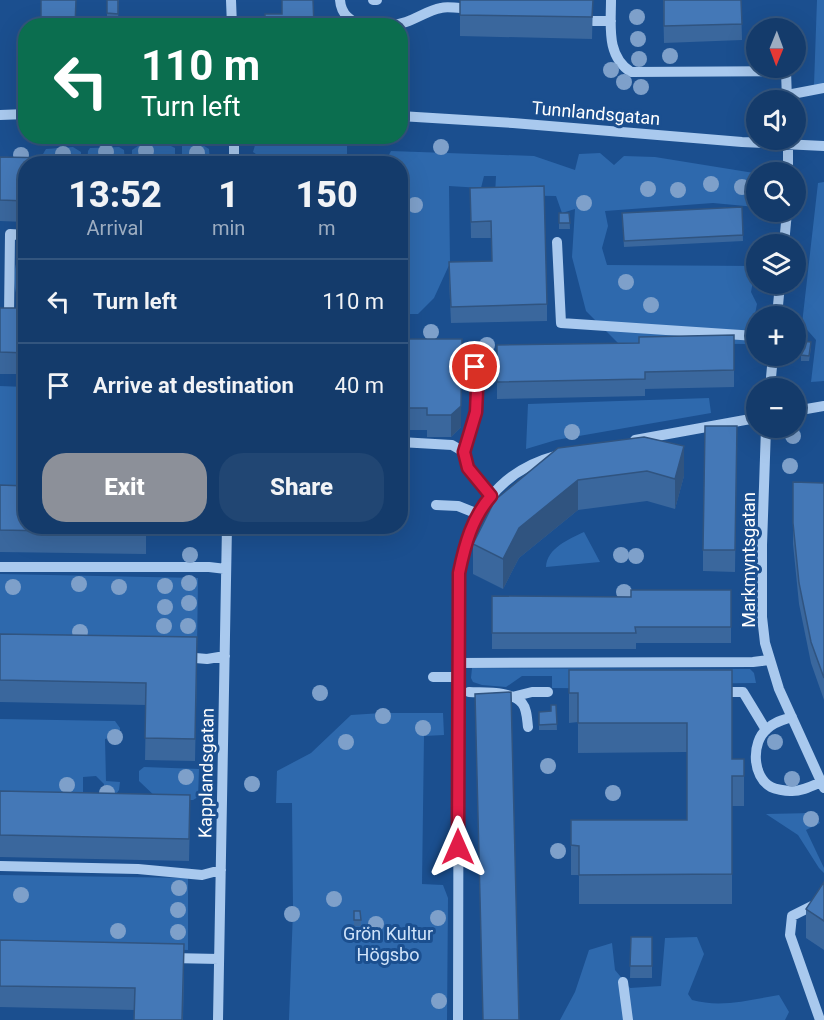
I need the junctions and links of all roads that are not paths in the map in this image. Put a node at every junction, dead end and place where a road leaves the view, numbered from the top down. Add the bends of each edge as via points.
1 (231, 0) edge
2 (340, 0) edge
3 (611, 0) edge
4 (460, 8) edge
5 (232, 18) edge
6 (348, 18) edge
7 (408, 20) edge
8 (592, 21) edge
9 (611, 21) junction
10 (824, 88) edge
11 (787, 90) edge
12 (806, 93) edge
13 (18, 114) edge
14 (0, 115) edge
15 (408, 116) edge
16 (746, 139) edge
17 (806, 144) edge
18 (824, 146) edge
19 (18, 234) edge
20 (557, 242) dead end
21 (18, 316) edge
22 (746, 335) edge
23 (474, 352) dead end
24 (824, 406) edge
25 (806, 409) edge
26 (746, 420) edge
27 (766, 438) edge
28 (408, 442) edge
29 (619, 444) edge
30 (464, 452) junction
31 (563, 455) edge
32 (491, 496) junction
33 (436, 505) dead end
34 (478, 514) junction
35 (227, 534) edge
36 (0, 567) edge
37 (226, 569) junction
38 (169, 655) edge
39 (225, 656) junction
40 (769, 660) junction
41 (458, 663) junction
42 (433, 677) dead end
43 (458, 677) junction
44 (469, 692) dead end
45 (548, 692) dead end
46 (710, 692) edge
47 (512, 697) junction
48 (792, 717) junction
49 (528, 727) dead end
50 (766, 729) junction
51 (823, 785) edge
52 (0, 867) edge
53 (221, 870) junction
54 (824, 900) edge
55 (159, 957) edge
56 (219, 959) junction
57 (623, 982) dead end
58 (218, 1020) edge
59 (458, 1020) edge
60 (628, 1020) edge
61 (820, 1020) edge

1 - 5 street
2 - 6 street
3 - 9 street
4 - 7 street via 441,8
8 - 9 street
9 - 11 street via 615,55 632,72 786,71
10 - 12 street
13 - 14 street
15 - 16 street, Tunnlandsgatan
17 - 18 street, Tunnlandsgatan
19 - 21 street via 10,234 9,315
20 - 22 street via 561,323
23 - 30 street via 476,412
24 - 25 street
26 - 29 street
27 - 40 street, Markmyntsgatan via 762,617
28 - 30 street via 452,445
30 - 32 street via 468,468
31 - 32 street via 528,466
32 - 34 street
33 - 34 street via 458,506
34 - 41 street via 459,573
35 - 37 street, Kapplandsgatan
36 - 37 street
37 - 39 street, Kapplandsgatan
38 - 39 street via 207,659
39 - 53 street, Kapplandsgatan
40 - 41 street
40 - 48 street, Markmyntsgatan
41 - 43 street
42 - 43 street
43 - 59 street
44 - 47 street
45 - 47 street
46 - 50 street via 743,692
47 - 49 street via 521,702
48 - 50 street
48 - 51 street, Markmyntsgatan
50 - 51 street via 756,751 758,768 771,787 791,792
52 - 53 street via 138,868 202,875
53 - 56 street, Kapplandsgatan
54 - 61 street via 792,916 790,935
55 - 56 street
56 - 58 street, Kapplandsgatan
57 - 60 street

